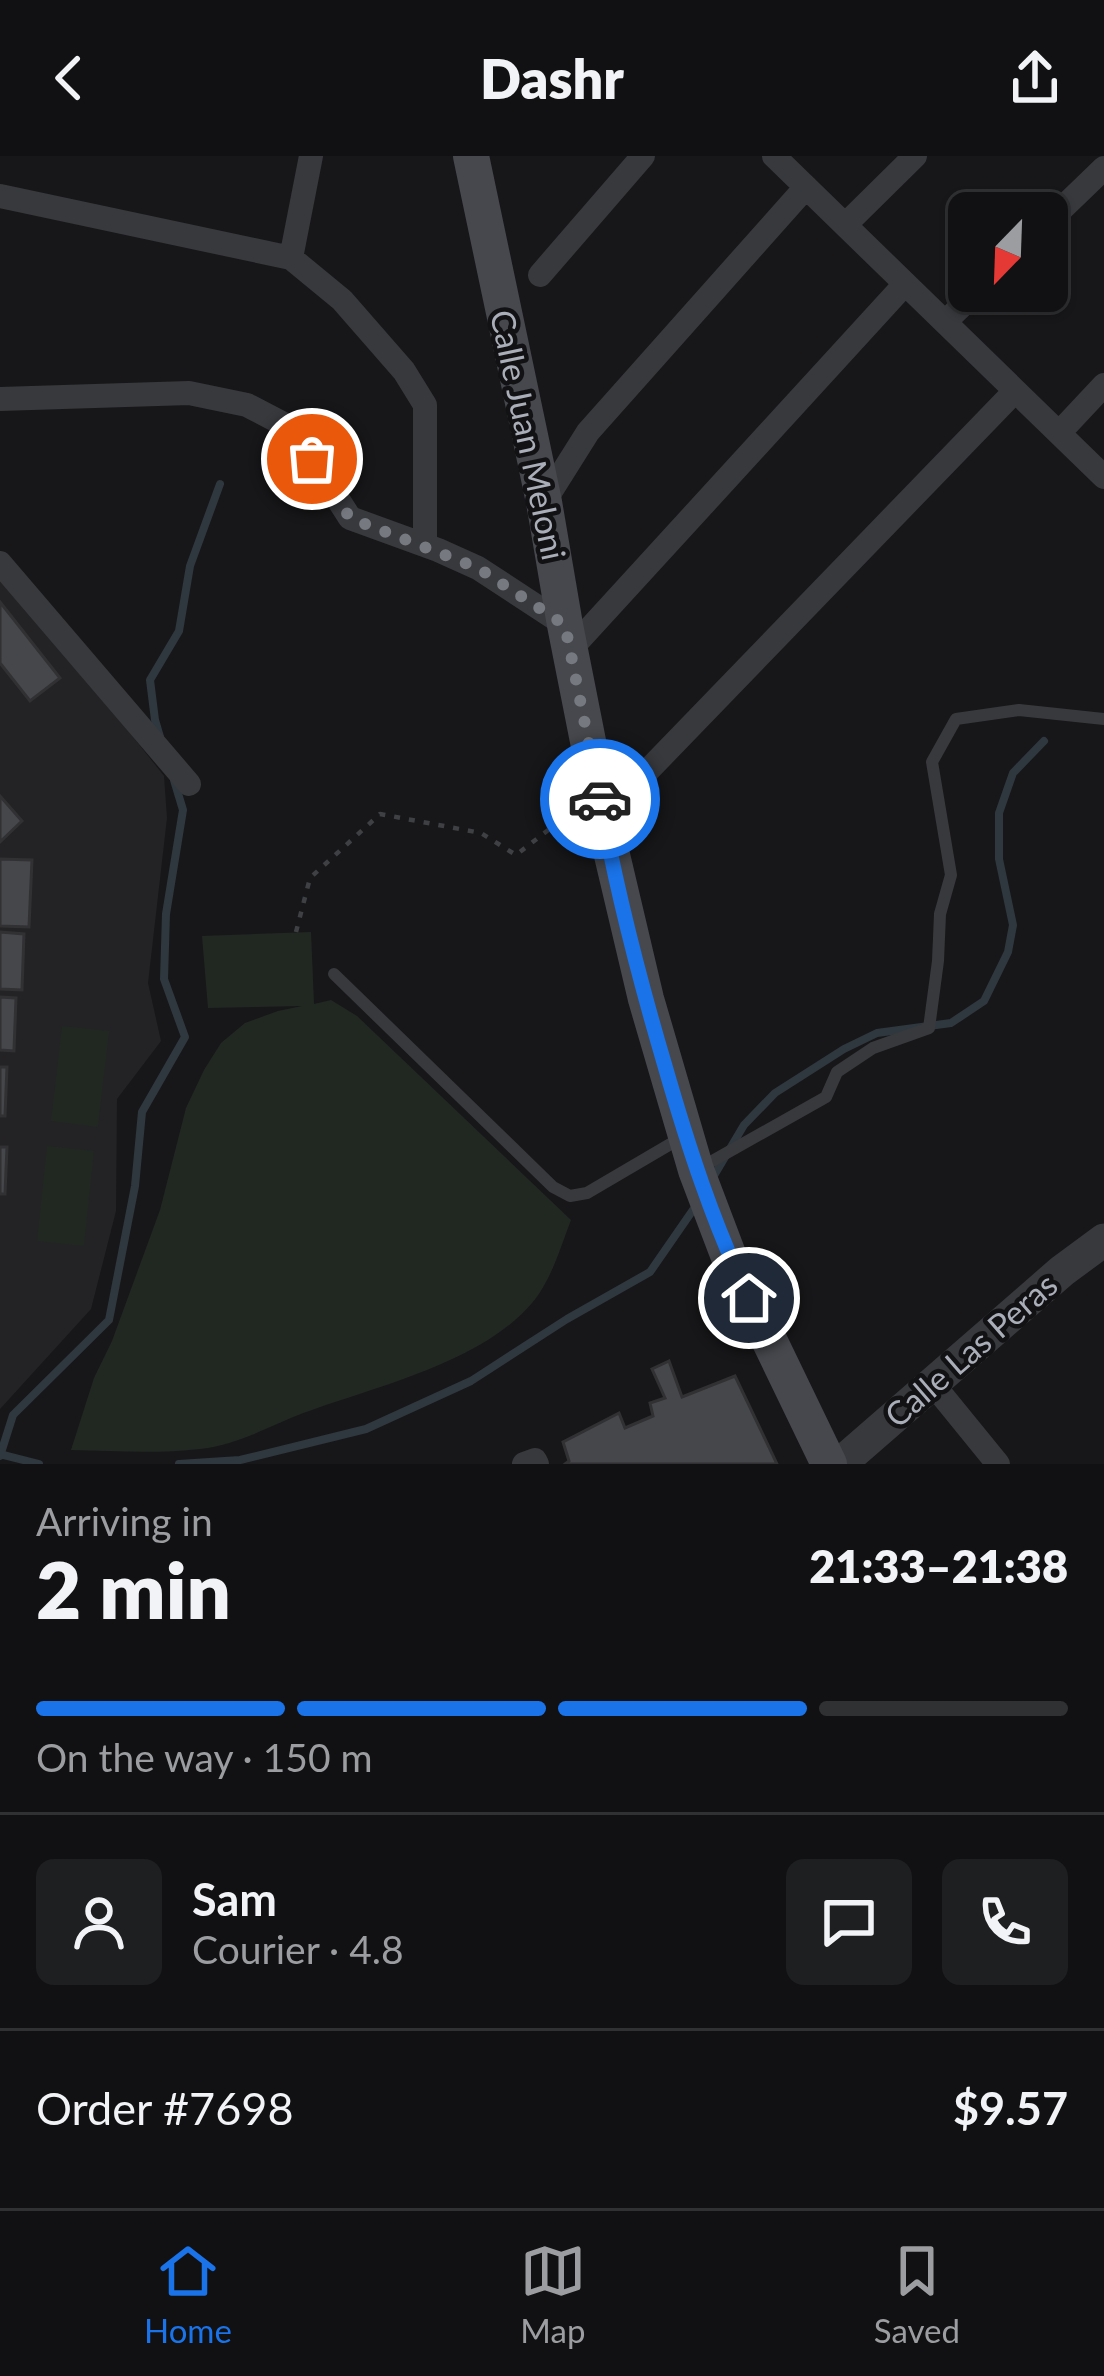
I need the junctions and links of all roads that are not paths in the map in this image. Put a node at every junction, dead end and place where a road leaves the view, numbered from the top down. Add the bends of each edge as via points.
1 (311, 156) edge
2 (471, 156) edge
3 (643, 156) edge
4 (774, 156) edge
5 (915, 156) edge
6 (1104, 168) edge
7 (806, 187) junction
8 (0, 196) edge
9 (1068, 203) edge
10 (844, 225) junction
11 (291, 258) junction
12 (540, 275) dead end
13 (905, 284) junction
14 (955, 312) edge
15 (945, 322) junction
16 (1104, 385) edge
17 (1015, 391) junction
18 (0, 399) edge
19 (1059, 433) junction
20 (1104, 477) edge
21 (544, 502) junction
22 (425, 545) junction
23 (0, 562) edge
24 (567, 638) junction
25 (1104, 719) edge
26 (184, 779) dead end
27 (601, 805) junction
28 (334, 974) dead end
29 (685, 1135) junction
30 (703, 1169) junction
31 (1104, 1240) edge
32 (932, 1383) junction
33 (524, 1464) edge
34 (537, 1464) edge
35 (829, 1464) edge
36 (840, 1464) edge
37 (998, 1464) edge

1 - 11 street
2 - 21 main road, Calle Juan Meloni
3 - 12 street
4 - 7 street
5 - 10 street
6 - 9 street
7 - 10 street
7 - 21 street via 588,432
8 - 11 street
10 - 13 street
11 - 22 street via 342,300 425,404
13 - 15 street
13 - 24 street
14 - 15 street
15 - 17 street
16 - 19 street
17 - 19 street
17 - 27 street
18 - 22 street via 189,393 247,405 293,429 350,518
19 - 20 street
21 - 24 main road, Calle Juan Meloni
22 - 24 street via 478,568
23 - 26 street
24 - 27 main road, Calle Juan Meloni
25 - 30 lane via 1019,710 956,718 932,762 951,875 929,1025 873,1048 837,1072 826,1097
27 - 29 main road, Calle Juan Meloni
28 - 29 lane via 570,1196
29 - 30 main road, Calle Juan Meloni
30 - 35 main road, Calle Juan Meloni via 724,1243
31 - 32 street, Calle Las Peras
32 - 36 street, Calle Las Peras
32 - 37 street
33 - 34 street

